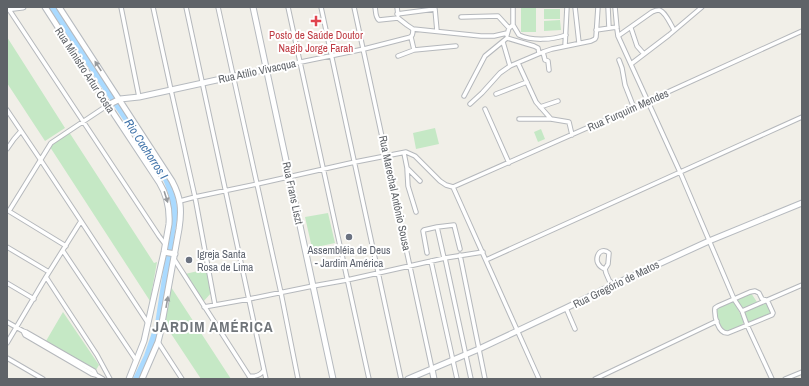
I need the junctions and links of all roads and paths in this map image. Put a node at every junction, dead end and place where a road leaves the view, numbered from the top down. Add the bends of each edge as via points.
1 (24, 7) edge
2 (45, 7) edge
3 (59, 7) edge
4 (121, 7) edge
5 (153, 7) edge
6 (186, 7) edge
7 (218, 7) edge
8 (253, 7) edge
9 (288, 7) edge
10 (321, 7) edge
11 (354, 7) edge
12 (375, 7) edge
13 (396, 7) edge
14 (513, 7) edge
15 (567, 7) edge
16 (575, 7) edge
17 (598, 7) edge
18 (608, 7) edge
19 (615, 7) edge
20 (702, 7) edge
21 (435, 8) edge
22 (10, 9) edge
23 (398, 16) junction
24 (461, 17) dead end
25 (513, 25) junction
26 (616, 27) junction
27 (509, 28) junction
28 (609, 28) junction
29 (631, 28) junction
30 (413, 29) junction
31 (674, 30) junction
32 (437, 31) junction
33 (802, 31) edge
34 (596, 32) junction
35 (507, 33) junction
36 (566, 36) junction
37 (618, 36) junction
38 (411, 37) junction
39 (507, 38) junction
40 (537, 39) junction
41 (503, 42) junction
42 (579, 43) junction
43 (456, 46) dead end
44 (565, 46) junction
45 (537, 47) junction
46 (364, 49) junction
47 (414, 50) junction
48 (541, 53) junction
49 (644, 54) junction
50 (331, 55) junction
51 (398, 56) dead end
52 (619, 60) dead end
53 (300, 62) junction
54 (518, 63) junction
55 (631, 64) junction
56 (510, 66) junction
57 (266, 69) junction
58 (549, 70) dead end
59 (233, 76) junction
60 (527, 82) junction
61 (202, 83) junction
62 (171, 90) junction
63 (496, 94) dead end
64 (139, 96) junction
65 (464, 96) dead end
66 (118, 100) junction
67 (558, 101) dead end
68 (648, 102) junction
69 (109, 104) junction
70 (470, 104) dead end
71 (540, 107) junction
72 (485, 108) dead end
73 (634, 108) junction
74 (7, 110) edge
75 (802, 117) edge
76 (519, 119) dead end
77 (551, 119) junction
78 (83, 121) junction
79 (21, 131) junction
80 (572, 135) junction
81 (7, 149) edge
82 (404, 153) junction
83 (387, 156) junction
84 (40, 159) junction
85 (355, 162) junction
86 (509, 162) junction
87 (407, 168) junction
88 (323, 170) junction
89 (680, 172) junction
90 (290, 177) junction
91 (420, 181) dead end
92 (257, 184) junction
93 (453, 187) junction
94 (226, 190) junction
95 (195, 197) junction
96 (180, 201) junction
97 (802, 203) edge
98 (8, 210) edge
99 (416, 212) dead end
100 (81, 221) junction
101 (437, 227) junction
102 (709, 241) junction
103 (165, 244) junction
104 (7, 246) edge
105 (66, 246) junction
106 (460, 249) dead end
107 (63, 251) junction
108 (165, 252) junction
109 (483, 252) junction
110 (427, 254) dead end
111 (460, 255) junction
112 (174, 256) junction
113 (444, 258) junction
114 (486, 260) junction
115 (431, 261) junction
116 (410, 266) junction
117 (605, 269) junction
118 (49, 272) junction
119 (378, 273) junction
120 (46, 278) junction
121 (347, 280) junction
122 (7, 283) edge
123 (613, 285) junction
124 (802, 285) edge
125 (313, 286) junction
126 (281, 293) junction
127 (34, 299) junction
128 (249, 299) junction
129 (734, 299) junction
130 (766, 300) junction
131 (215, 305) junction
132 (204, 307) junction
133 (566, 308) junction
134 (742, 311) junction
135 (717, 321) junction
136 (7, 322) edge
137 (148, 323) junction
138 (747, 325) junction
139 (17, 328) junction
140 (575, 329) dead end
141 (517, 330) junction
142 (158, 342) junction
143 (7, 343) edge
144 (479, 349) junction
145 (164, 351) junction
146 (154, 352) junction
147 (465, 355) junction
148 (7, 358) edge
149 (136, 360) junction
150 (453, 360) junction
151 (432, 369) junction
152 (264, 370) junction
153 (802, 372) edge
154 (250, 377) edge
155 (43, 379) edge
156 (103, 379) edge
157 (110, 379) edge
158 (129, 379) edge
159 (142, 379) edge
160 (182, 379) edge
161 (266, 379) edge
162 (298, 379) edge
163 (333, 379) edge
164 (369, 379) edge
165 (401, 379) edge
166 (408, 379) edge
167 (434, 379) edge
168 (457, 379) edge
169 (471, 379) edge
170 (485, 379) edge
171 (539, 379) edge
172 (595, 379) edge
173 (772, 379) edge
174 (785, 379) edge

1 - 22 street
2 - 69 street, Rua Ministro Artur Costa
66 -> 3 street, Rua Ministro Artur Costa
4 - 64 street
5 - 62 street
6 - 61 street
7 - 59 street
8 - 57 street, Rua Frans Liszt
9 - 53 street
10 - 50 street
11 - 46 street, Rua Marechal Antônio Sousa
12 - 23 street via 379,20
13 - 23 street
14 - 25 street
15 - 36 street
16 - 42 street
17 - 34 street
18 - 28 street
19 - 26 street
20 - 31 street
21 - 23 street
21 - 32 street
22 - 78 street
23 - 30 street
24 - 27 street via 497,16
25 - 27 street
25 - 40 street via 519,35
26 - 28 street
26 - 37 street
27 - 35 street
28 - 34 street
29 - 31 street via 657,10 666,15
29 - 37 street
29 - 49 street via 637,46
30 - 32 street
30 - 38 street
31 - 49 street
32 - 35 street via 481,36
33 - 68 street, Rua Furquim Mendes
34 - 42 street via 593,40
35 - 39 street
36 - 40 street
36 - 44 street
37 - 55 street
38 - 46 street, Rua Atilio Vivacqua
38 - 47 street
39 - 41 street
39 - 45 street
40 - 45 street
41 - 56 street
41 - 65 street via 485,56
42 - 44 street
43 - 47 street
44 - 48 street
45 - 48 street
46 - 50 street, Rua Atilio Vivacqua
46 - 83 street, Rua Marechal Antônio Sousa
47 - 51 street
48 - 54 street
48 - 58 street via 548,61
49 - 55 street
50 - 53 street, Rua Atilio Vivacqua
50 - 85 street
52 - 73 street
53 - 57 street, Rua Atilio Vivacqua
53 - 88 street
54 - 56 street
54 - 60 street
55 - 68 street
56 - 70 street
57 - 59 street, Rua Atilio Vivacqua
57 - 90 street, Rua Frans Liszt
59 - 61 street, Rua Atilio Vivacqua
59 - 92 street
60 - 63 street
60 - 71 street
61 - 62 street, Rua Atilio Vivacqua
61 - 94 street
62 - 64 street, Rua Atilio Vivacqua
62 - 95 street
64 - 66 street, Rua Atilio Vivacqua
66 - 69 street, Rua Atilio Vivacqua
66 - 96 street, Rua Ministro Artur Costa via 172,181
67 - 71 street
68 - 73 street, Rua Furquim Mendes
68 - 89 street
69 - 78 street
69 -> 103 street, Rua Ministro Artur Costa via 165,192 169,215
71 - 77 street
72 - 86 street
73 - 80 street, Rua Furquim Mendes
74 - 79 street
75 - 89 street
76 - 77 street
77 - 80 street via 569,122
78 - 84 street via 50,143
78 - 103 street
79 - 81 street
79 - 84 street
80 - 86 street, Rua Furquim Mendes
82 - 83 street
82 - 87 street
82 - 93 street via 415,156 440,181
83 - 85 street
83 - 116 street, Rua Marechal Antônio Sousa
84 - 98 street
84 - 100 street
85 - 88 street
85 - 119 street
86 - 93 street, Rua Furquim Mendes
87 - 91 street
87 - 99 street via 408,186
88 - 90 street
88 - 121 street
89 - 102 street
89 - 114 street
90 - 92 street
90 - 125 street, Rua Frans Liszt
92 - 94 street
92 - 126 street
93 - 109 street
94 - 95 street
94 - 128 street
95 - 96 street
95 - 131 street
96 - 112 street, Rua Ministro Artur Costa via 181,216
97 - 102 street, Rua Gregório de Matos
98 - 105 street
100 - 105 street
100 - 137 street
101 - 106 street via 454,225
101 - 110 street via 423,231
101 - 113 street
102 - 123 street, Rua Gregório de Matos
102 - 129 street
103 - 108 street, Rua Ministro Artur Costa
104 - 118 street
105 - 107 street
107 - 118 street
107 - 149 street
108 - 112 street
108 - 137 street, Rua Ministro Artur Costa
109 - 111 street
109 - 114 street
111 - 113 street
111 - 144 street
112 - 132 street
142 -> 112 street, Rua Ministro Artur Costa
113 - 115 street
113 - 147 street
114 - 141 street
115 - 116 street
115 - 150 street
116 - 119 street
116 - 151 street, Rua Marechal Antônio Sousa
117 - 117 street via 609,253 604,250 597,259 599,265
117 - 123 street
118 - 120 street
119 - 121 street
119 - 165 street
120 - 127 street
120 - 157 street
121 - 125 street
121 - 164 street
122 - 127 street
123 - 133 street, Rua Gregório de Matos
124 - 130 street
125 - 126 street
125 - 163 street, Rua Frans Liszt
126 - 128 street
126 - 162 street
127 - 139 street
128 - 131 street
128 - 152 street
129 - 130 street via 755,290
129 - 134 street
129 - 135 street via 715,308
130 - 134 street
130 - 138 street via 772,315
131 - 132 street
132 - 154 street
133 - 140 street
133 - 141 street, Rua Gregório de Matos
134 - 138 street
135 - 138 street via 725,334
135 - 172 street
136 - 139 street
137 - 149 street, Rua Ministro Artur Costa
138 - 173 street
139 - 143 street
139 - 156 street
141 - 144 street, Rua Gregório de Matos
141 - 171 street
142 - 145 street
142 - 146 street, Rua Ministro Artur Costa
144 - 147 street, Rua Gregório de Matos
144 - 170 street
145 - 146 street
145 - 160 street
146 - 159 street, Rua Ministro Artur Costa
147 - 150 street, Rua Gregório de Matos
147 - 169 street
148 - 155 street
149 - 158 street, Rua Ministro Artur Costa
150 - 151 street, Rua Gregório de Matos
150 - 168 street
151 - 166 street, Rua Gregório de Matos
151 - 167 street, Rua Marechal Antônio Sousa
152 - 154 street via 259,375
152 - 161 street
153 - 174 street

